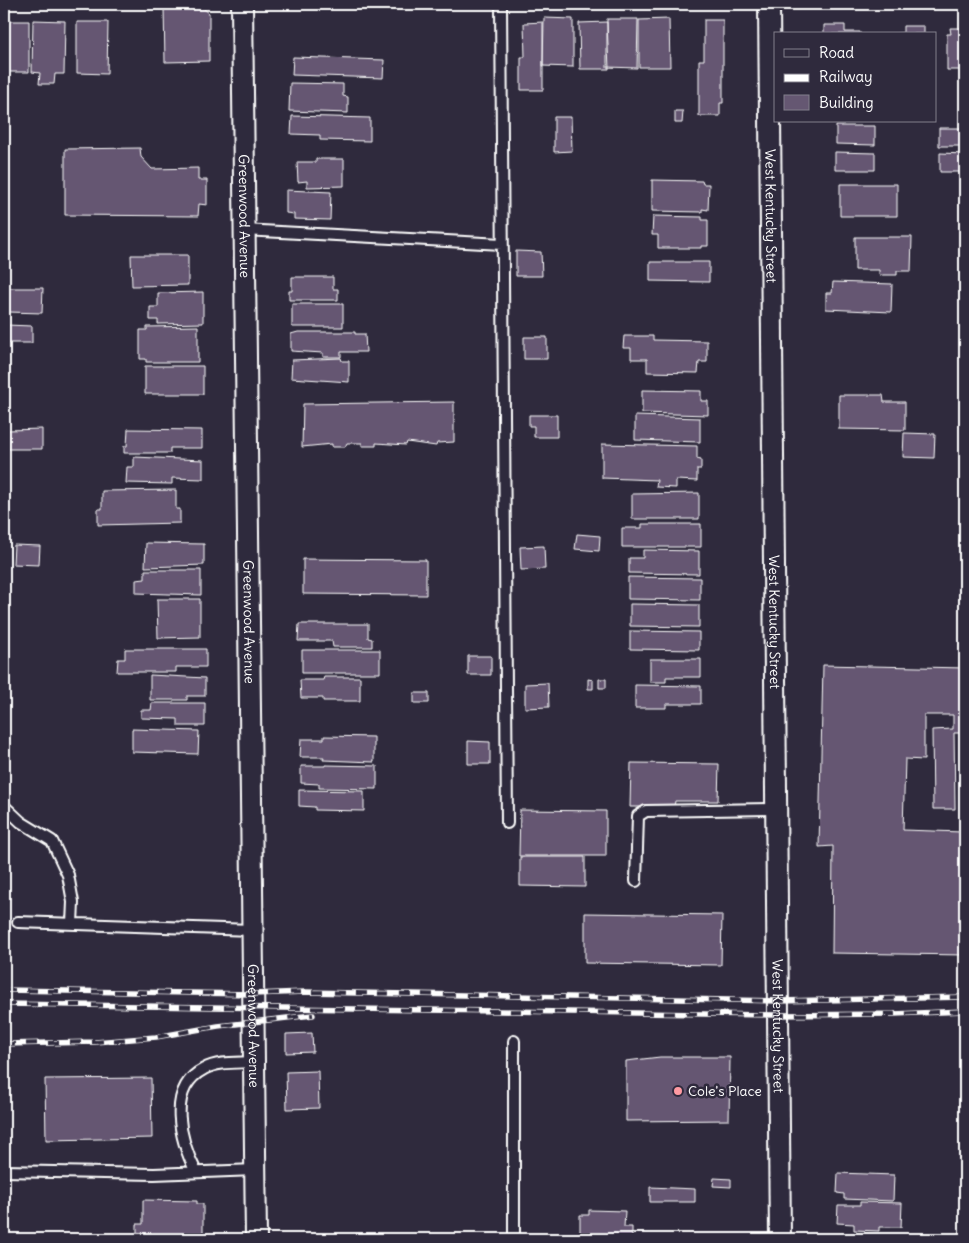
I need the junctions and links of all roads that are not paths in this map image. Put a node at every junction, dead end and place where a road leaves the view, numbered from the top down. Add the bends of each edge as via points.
1 (242, 4) edge
2 (501, 4) edge
3 (769, 4) edge
4 (245, 230) junction
5 (502, 244) junction
6 (4, 806) edge
7 (775, 809) junction
8 (507, 823) dead end
9 (636, 881) dead end
10 (18, 922) dead end
11 (72, 924) junction
12 (252, 930) junction
13 (514, 1041) dead end
14 (253, 1062) junction
15 (255, 1170) junction
16 (4, 1171) edge
17 (196, 1172) junction
18 (256, 1239) edge
19 (514, 1239) edge
20 (780, 1239) edge

1 - 4 street, Greenwood Avenue
2 - 5 lane
3 - 7 street, West Kentucky Street
4 - 5 lane
4 - 12 street, Greenwood Avenue
5 - 8 lane
6 - 11 lane via 21,822 52,841 68,875 73,902
7 - 9 lane via 646,811 638,816
7 - 20 street, West Kentucky Street
10 - 11 lane
11 - 12 lane
12 - 14 street, Greenwood Avenue
13 - 19 lane
14 - 15 street, Greenwood Avenue
14 - 17 lane via 224,1063 205,1068 193,1076 183,1091 181,1132
15 - 17 lane
15 - 18 street, Greenwood Avenue
16 - 17 lane

